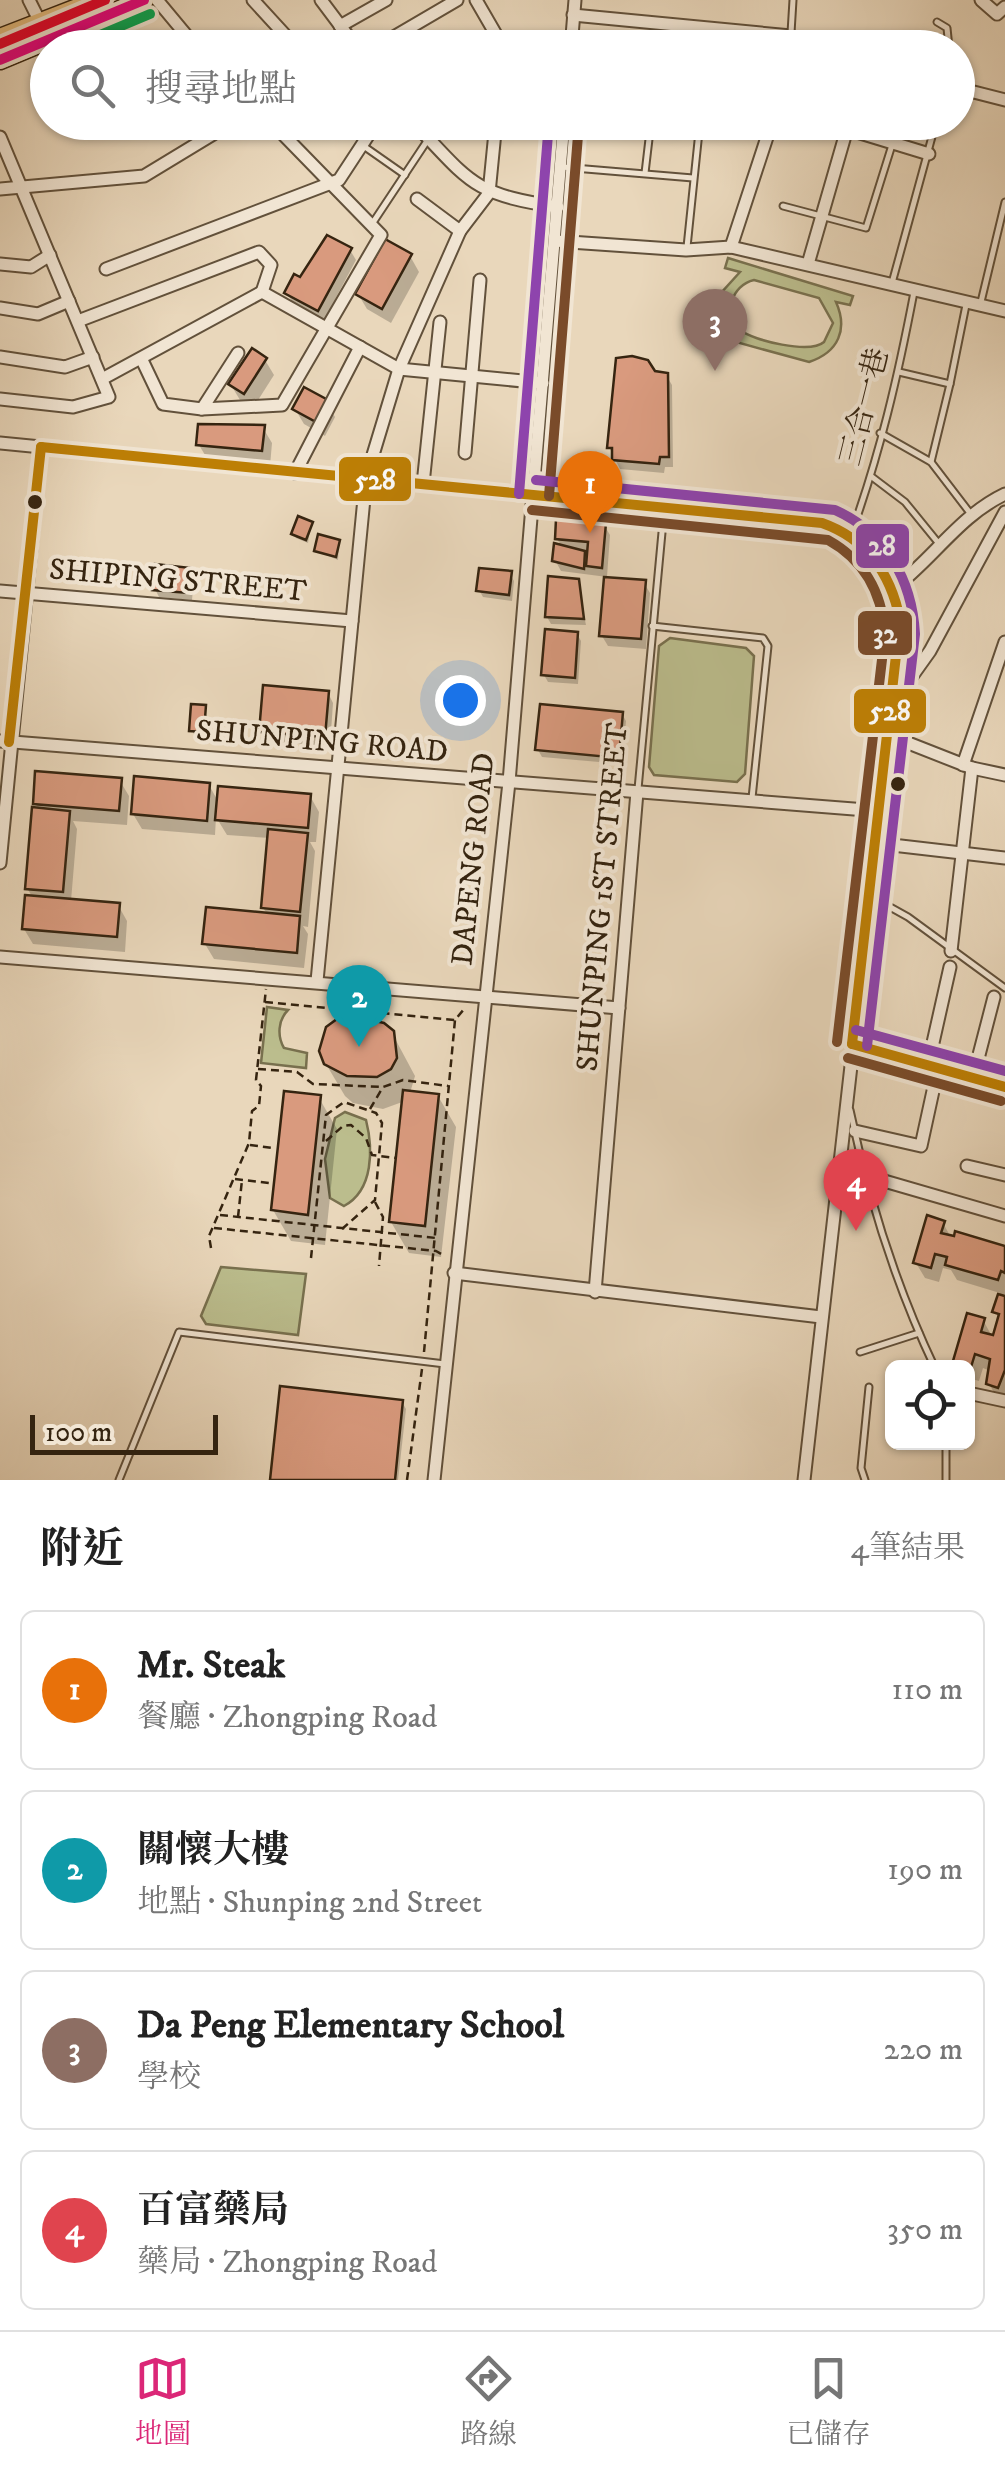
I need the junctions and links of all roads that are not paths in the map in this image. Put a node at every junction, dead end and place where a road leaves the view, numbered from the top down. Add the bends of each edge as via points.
1 (29, 0) edge
2 (98, 0) edge
3 (144, 0) edge
4 (157, 0) edge
5 (253, 0) edge
6 (321, 0) edge
7 (386, 0) edge
8 (458, 0) edge
9 (476, 0) edge
10 (575, 0) edge
11 (793, 0) edge
12 (981, 0) edge
13 (1005, 7) edge
14 (573, 15) junction
15 (936, 22) dead end
16 (41, 24) junction
17 (340, 26) junction
18 (712, 28) joint
19 (72, 30) edge
20 (182, 30) edge
21 (280, 30) edge
22 (343, 30) edge
23 (407, 30) edge
24 (493, 30) edge
25 (572, 30) edge
26 (723, 30) edge
27 (797, 30) edge
28 (947, 30) edge
29 (0, 38) edge
30 (30, 48) edge
31 (0, 60) edge
32 (975, 92) edge
33 (1005, 100) edge
34 (0, 137) edge
35 (203, 140) edge
36 (289, 140) edge
37 (365, 140) edge
38 (428, 140) edge
39 (430, 140) edge
40 (494, 140) edge
41 (563, 140) edge
42 (649, 140) edge
43 (698, 140) edge
44 (766, 140) edge
45 (844, 140) edge
46 (884, 140) edge
47 (932, 140) edge
48 (892, 143) junction
49 (362, 145) junction
50 (929, 154) junction
51 (561, 167) junction
52 (645, 174) junction
53 (404, 175) junction
54 (694, 178) junction
55 (332, 182) junction
56 (21, 186) junction
57 (0, 189) edge
58 (489, 193) junction
59 (417, 199) dead end
60 (1005, 202) edge
61 (783, 206) dead end
62 (558, 207) junction
63 (822, 217) junction
64 (371, 224) junction
65 (460, 232) junction
66 (554, 241) junction
67 (731, 247) junction
68 (686, 250) junction
69 (50, 255) junction
70 (0, 264) edge
71 (808, 264) junction
72 (106, 270) dead end
73 (480, 280) dead end
74 (892, 283) junction
75 (914, 290) junction
76 (262, 292) junction
77 (69, 302) junction
78 (966, 302) junction
79 (981, 305) junction
80 (0, 308) edge
81 (1005, 311) edge
82 (78, 322) junction
83 (440, 322) dead end
84 (326, 328) junction
85 (360, 347) junction
86 (238, 353) dead end
87 (0, 357) edge
88 (93, 358) junction
89 (142, 360) junction
90 (399, 369) junction
91 (435, 372) junction
92 (899, 372) junction
93 (472, 376) junction
94 (102, 379) junction
95 (543, 383) junction
96 (950, 384) junction
97 (0, 399) edge
98 (202, 410) junction
99 (880, 432) junction
100 (0, 443) edge
101 (41, 447) junction
102 (465, 453) dead end
103 (931, 462) junction
104 (295, 473) junction
105 (872, 477) junction
106 (366, 478) junction
107 (423, 484) junction
108 (1005, 494) edge
109 (534, 495) junction
110 (664, 508) junction
111 (970, 514) junction
112 (1003, 520) edge
113 (851, 534) junction
114 (941, 545) junction
115 (893, 589) junction
116 (0, 591) edge
117 (25, 593) junction
118 (352, 621) junction
119 (652, 626) junction
120 (1005, 642) edge
121 (892, 704) junction
122 (888, 735) junction
123 (4, 742) edge
124 (968, 766) junction
125 (339, 768) junction
126 (1005, 775) edge
127 (509, 782) junction
128 (638, 792) junction
129 (751, 801) junction
130 (879, 811) junction
131 (876, 843) junction
132 (962, 854) junction
133 (1005, 858) edge
134 (0, 863) edge
135 (869, 895) junction
136 (951, 951) junction
137 (0, 957) edge
138 (950, 967) dead end
139 (317, 981) junction
140 (1005, 988) edge
141 (484, 995) junction
142 (994, 997) dead end
143 (619, 1008) junction
144 (852, 1044) junction
145 (933, 1067) junction
146 (972, 1078) junction
147 (1005, 1088) edge
148 (846, 1093) junction
149 (855, 1131) junction
150 (967, 1166) dead end
151 (1005, 1175) edge
152 (867, 1176) junction
153 (1005, 1216) edge
154 (454, 1273) junction
155 (595, 1292) junction
156 (821, 1317) junction
157 (919, 1333) junction
158 (860, 1352) dead end
159 (931, 1360) edge
160 (445, 1364) junction
161 (869, 1387) dead end
162 (975, 1395) edge
163 (1005, 1401) edge
164 (946, 1450) edge
165 (119, 1480) edge
166 (434, 1480) edge
167 (804, 1480) edge
168 (865, 1480) edge
169 (946, 1480) edge

1 - 16 street
2 - 16 main road
3 - 19 main road
4 - 20 street
5 - 21 street
6 - 17 street
7 - 17 street
8 - 23 street
9 - 24 street
10 - 14 street
11 - 27 lane
12 - 13 street via 997,14
14 - 18 street
14 - 25 street
15 - 28 lane
16 - 29 main road
17 - 22 street
18 - 26 street
30 - 31 main road
32 - 33 street
34 - 56 street
35 - 56 street via 144,176
36 - 55 street
37 - 49 street
38 - 53 lane
39 - 58 street
40 - 58 street
41 - 51 street, DAPENG ROAD
42 - 52 lane
43 - 54 lane
44 - 67 street
45 - 63 street
46 - 48 street
47 - 50 lane
48 - 50 street
48 - 63 lane via 866,228
49 - 53 lane
49 - 55 street
50 - 74 lane
51 - 52 lane
51 - 62 street, DAPENG ROAD
52 - 54 lane
53 - 64 lane
54 - 68 lane
55 - 64 street
55 - 72 street
56 - 57 street
56 - 69 street
58 - 62 street
58 - 65 street
59 - 65 street
60 - 79 lane
61 - 63 lane
62 - 66 street, DAPENG ROAD
63 - 71 street
64 - 84 street via 380,235
65 - 90 street
66 - 68 street
66 - 95 street, DAPENG ROAD
67 - 68 street
67 - 71 street
69 - 70 street via 32,267
69 - 77 street
71 - 74 street
73 - 93 street
74 - 75 street
75 - 78 street
75 - 92 lane, 三合一巷
76 - 82 street via 270,265 259,252
76 - 84 street
76 - 89 street
77 - 80 street via 38,314
77 - 82 street
78 - 79 street
78 - 96 lane
79 - 81 street
82 - 88 street
83 - 91 street
84 - 85 street
84 - 98 street via 282,405
85 - 90 street
85 - 104 street
86 - 98 street
87 - 88 street via 65,367
88 - 94 street
89 - 94 street
89 - 98 street via 163,404
90 - 91 street
90 - 106 street
91 - 93 street
91 - 107 street
92 - 96 lane
92 - 99 lane, 三合一巷 via 892,411
93 - 95 street
93 - 102 street
94 - 97 street via 110,397 72,408
95 - 109 street, DAPENG ROAD
96 - 103 lane
99 - 103 lane
99 - 105 lane, 三合一巷
100 - 101 street
101 - 104 street
101 - 117 street
103 - 111 lane
104 - 106 street
105 - 113 lane, 三合一巷
105 - 114 lane via 905,502
106 - 107 street
106 - 118 street
107 - 109 street
108 - 111 street
109 - 110 street
109 - 127 street, DAPENG ROAD
110 - 113 street via 822,523
110 - 119 lane, SHUNPING 1ST STREET
111 - 114 street
112 - 121 street
113 - 115 street
114 - 115 street
115 - 121 street via 900,634
116 - 117 street, SHIPING STREET
117 - 118 street, SHIPING STREET
117 - 123 street
118 - 125 street
119 - 128 lane, SHUNPING 1ST STREET
119 - 129 lane via 763,638 768,646
120 - 124 street
121 - 122 street
122 - 124 street
122 - 130 street
123 - 125 street, SHUNPING ROAD
123 - 134 street
124 - 126 street
124 - 132 street
125 - 127 street, SHUNPING ROAD
125 - 139 street
127 - 128 street, SHUNPING ROAD
127 - 141 street, DAPENG ROAD
128 - 129 street, SHUNPING ROAD
128 - 143 street, SHUNPING 1ST STREET
129 - 130 street, SHUNPING ROAD
130 - 131 street
131 - 132 street
131 - 135 street
132 - 133 street
132 - 136 street
135 - 136 lane
135 - 144 street
136 - 140 lane
137 - 139 street
138 - 145 street
139 - 141 street
141 - 143 street
141 - 154 street, DAPENG ROAD
142 - 146 street
143 - 155 street, SHUNPING 1ST STREET
144 - 145 street
144 - 148 street
145 - 146 street
145 - 149 street via 922,1146
146 - 147 street
148 - 149 lane
148 - 156 street
149 - 152 lane
150 - 151 street
152 - 153 street
152 - 157 lane
154 - 155 street
154 - 160 street, DAPENG ROAD
155 - 156 street
156 - 167 street
157 - 158 lane
157 - 159 lane
160 - 165 lane via 179,1332
160 - 166 street, DAPENG ROAD
161 - 168 lane via 860,1468
162 - 163 street
164 - 169 lane

